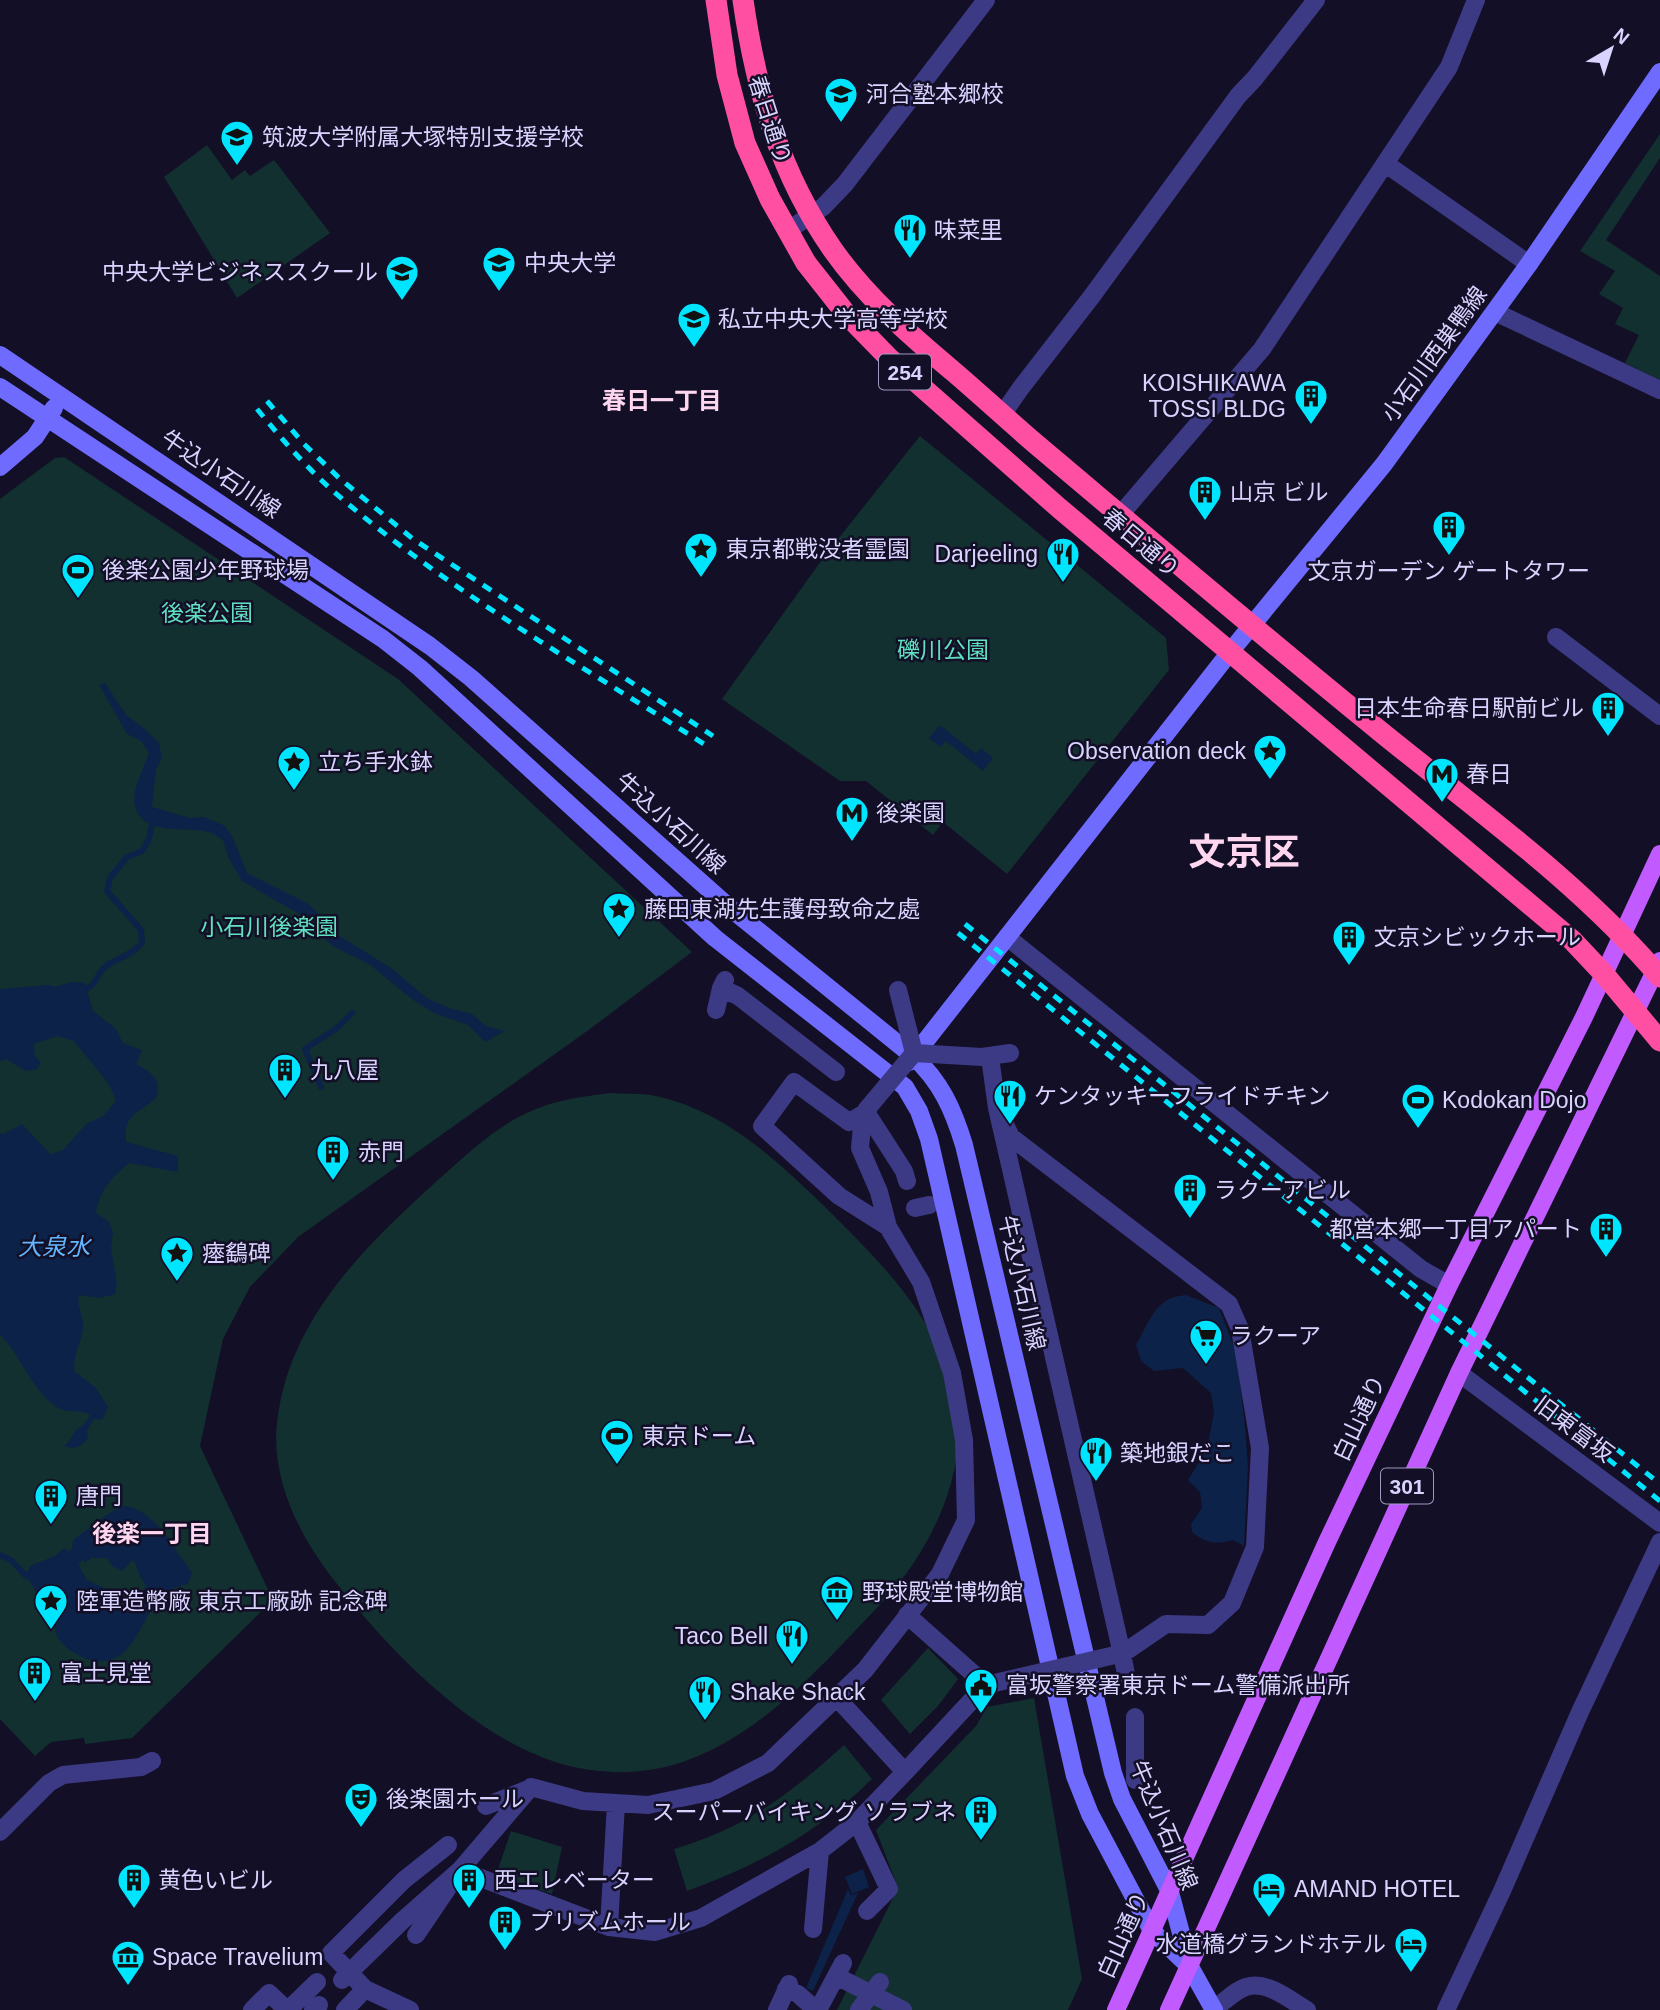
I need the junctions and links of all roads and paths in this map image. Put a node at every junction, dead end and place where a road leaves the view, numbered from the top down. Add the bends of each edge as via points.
1 (716, 0) edge
2 (743, 0) edge
3 (986, 0) edge
4 (1315, 0) edge
5 (1476, 0) edge
6 (1660, 72) edge
7 (1386, 164) junction
8 (811, 215) junction
9 (787, 231) junction
10 (1529, 264) junction
11 (1496, 312) junction
12 (0, 355) edge
13 (0, 387) edge
14 (1660, 390) edge
15 (62, 396) junction
16 (1003, 415) junction
17 (48, 418) junction
18 (0, 467) edge
19 (1120, 515) junction
20 (1251, 625) junction
21 (1556, 637) dead end
22 (1230, 652) junction
23 (1660, 716) edge
24 (1660, 854) edge
25 (1622, 936) junction
26 (1007, 937) junction
27 (1658, 970) edge
28 (1604, 974) junction
29 (898, 990) dead end
30 (716, 1010) dead end
31 (1636, 1011) junction
32 (1660, 1041) edge
33 (1010, 1053) dead end
34 (914, 1055) junction
35 (990, 1057) junction
36 (836, 1072) dead end
37 (896, 1078) junction
38 (997, 1108) junction
39 (878, 1192) junction
40 (888, 1227) junction
41 (1449, 1285) junction
42 (1459, 1373) junction
43 (1660, 1524) edge
44 (1660, 1542) edge
45 (907, 1615) junction
46 (1119, 1655) junction
47 (1126, 1674) dead end
48 (986, 1685) junction
49 (836, 1697) junction
50 (1135, 1717) dead end
51 (152, 1761) dead end
52 (905, 1772) junction
53 (1135, 1780) dead end
54 (531, 1787) junction
55 (616, 1803) junction
56 (486, 1806) dead end
57 (857, 1822) junction
58 (0, 1832) edge
59 (447, 1845) dead end
60 (820, 1851) junction
61 (460, 1870) junction
62 (1170, 1892) junction
63 (867, 1911) dead end
64 (609, 1927) junction
65 (813, 1929) dead end
66 (1152, 1931) junction
67 (416, 1935) dead end
68 (1189, 1967) junction
69 (342, 1980) dead end
70 (317, 1982) dead end
71 (880, 1982) dead end
72 (365, 1989) junction
73 (252, 2010) edge
74 (288, 2010) edge
75 (345, 2010) edge
76 (410, 2010) edge
77 (777, 2010) edge
78 (817, 2010) edge
79 (859, 2010) edge
80 (903, 2010) edge
81 (1116, 2010) edge
82 (1169, 2010) edge
83 (1214, 2010) edge
84 (1307, 2010) edge
85 (1446, 2010) edge

1 - 9 highway, 春日通り / 254 via 727,75 745,142
2 - 8 highway, 春日通り / 254 via 762,100 781,154
3 - 8 street via 845,184
4 - 16 street via 1238,96
5 - 7 street via 1449,67
6 - 10 main road, 小石川西巣鴨線
7 - 10 street
7 - 19 street via 1262,349
8 - 9 street
8 - 16 highway, 春日通り / 254 via 873,298
9 - 22 highway, 春日通り / 254 via 815,277 876,346
10 - 11 main road, 小石川西巣鴨線
11 - 14 street
11 - 20 main road, 小石川西巣鴨線 via 1384,464
12 - 15 main road, 牛込小石川線
13 - 17 main road, 牛込小石川線
15 - 17 main road
15 - 34 main road, 牛込小石川線 via 450,662 730,908
16 - 19 highway, 春日通り / 254
17 - 18 main road via 35,437
17 - 37 main road, 牛込小石川線 via 383,639 715,937
19 - 20 highway, 春日通り / 254
20 - 22 main road, 小石川西巣鴨線
20 - 25 highway, 春日通り / 254 via 1572,888
21 - 23 street
22 - 26 main road, 小石川西巣鴨線
22 - 28 highway, 春日通り / 254 via 1572,940
24 - 25 main road, 白山通り / 301
25 - 27 highway, 春日通り / 254
25 - 28 main road, 白山通り / 301
26 - 34 main road, 小石川西巣鴨線
26 - 41 street via 1421,1269
27 - 31 main road, 301
28 - 31 highway, 春日通り / 254
28 - 41 main road, 白山通り / 301
29 - 34 street, bridge
30 - 36 street via 724,982
31 - 32 highway, 春日通り / 254
31 - 42 main road, 301
33 - 35 street, bridge
34 - 35 street, bridge
34 - 37 main road, 小石川西巣鴨線
34 - 39 street, bridge via 867,1109 908,1184
34 - 62 main road, 牛込小石川線 via 939,1083 955,1115 1113,1773
35 - 38 street
37 - 66 main road, 牛込小石川線 via 913,1099 929,1139 1075,1776
38 - 46 street
38 - 46 street via 1011,1137 1229,1304 1240,1329 1260,1448 1255,1547 1231,1603 1208,1625 1166,1625
39 - 40 street
39 - 40 street via 860,1148 863,1114 849,1122 794,1083 762,1126 839,1196
40 - 45 street via 921,1282 952,1373 964,1440 966,1520 940,1574
41 - 62 main road, 白山通り / 301
42 - 43 street, 旧東富坂
42 - 68 main road, 301
44 - 85 street
45 - 48 street
45 - 49 street via 865,1670
46 - 47 street
46 - 48 street, bridge
48 - 52 street
49 - 52 street
49 - 55 street via 768,1763 714,1791 648,1805
50 - 53 street
51 - 58 street via 141,1767 63,1775
52 - 57 street
54 - 55 street via 583,1801
54 - 56 street
54 - 61 street
55 - 64 street
57 - 60 street
57 - 63 street via 889,1889
59 - 72 street via 404,1880 331,1953
60 - 64 street via 701,1917 655,1932
60 - 65 street
61 - 64 street
61 - 67 street
61 - 69 street, bridge
62 - 66 main road, 白山通り / 301
62 - 68 main road, 牛込小石川線
66 - 68 main road, 牛込小石川線
66 - 81 main road, 白山通り / 301
68 - 82 main road, 301
68 - 83 main road
70 - 74 street
71 - 79 street, bridge
72 - 75 street
72 - 76 street
73 - 74 street via 269,1993
77 - 78 street via 788,1987
78 - 80 street via 840,1970
83 - 84 street via 1245,1987 1259,1985

